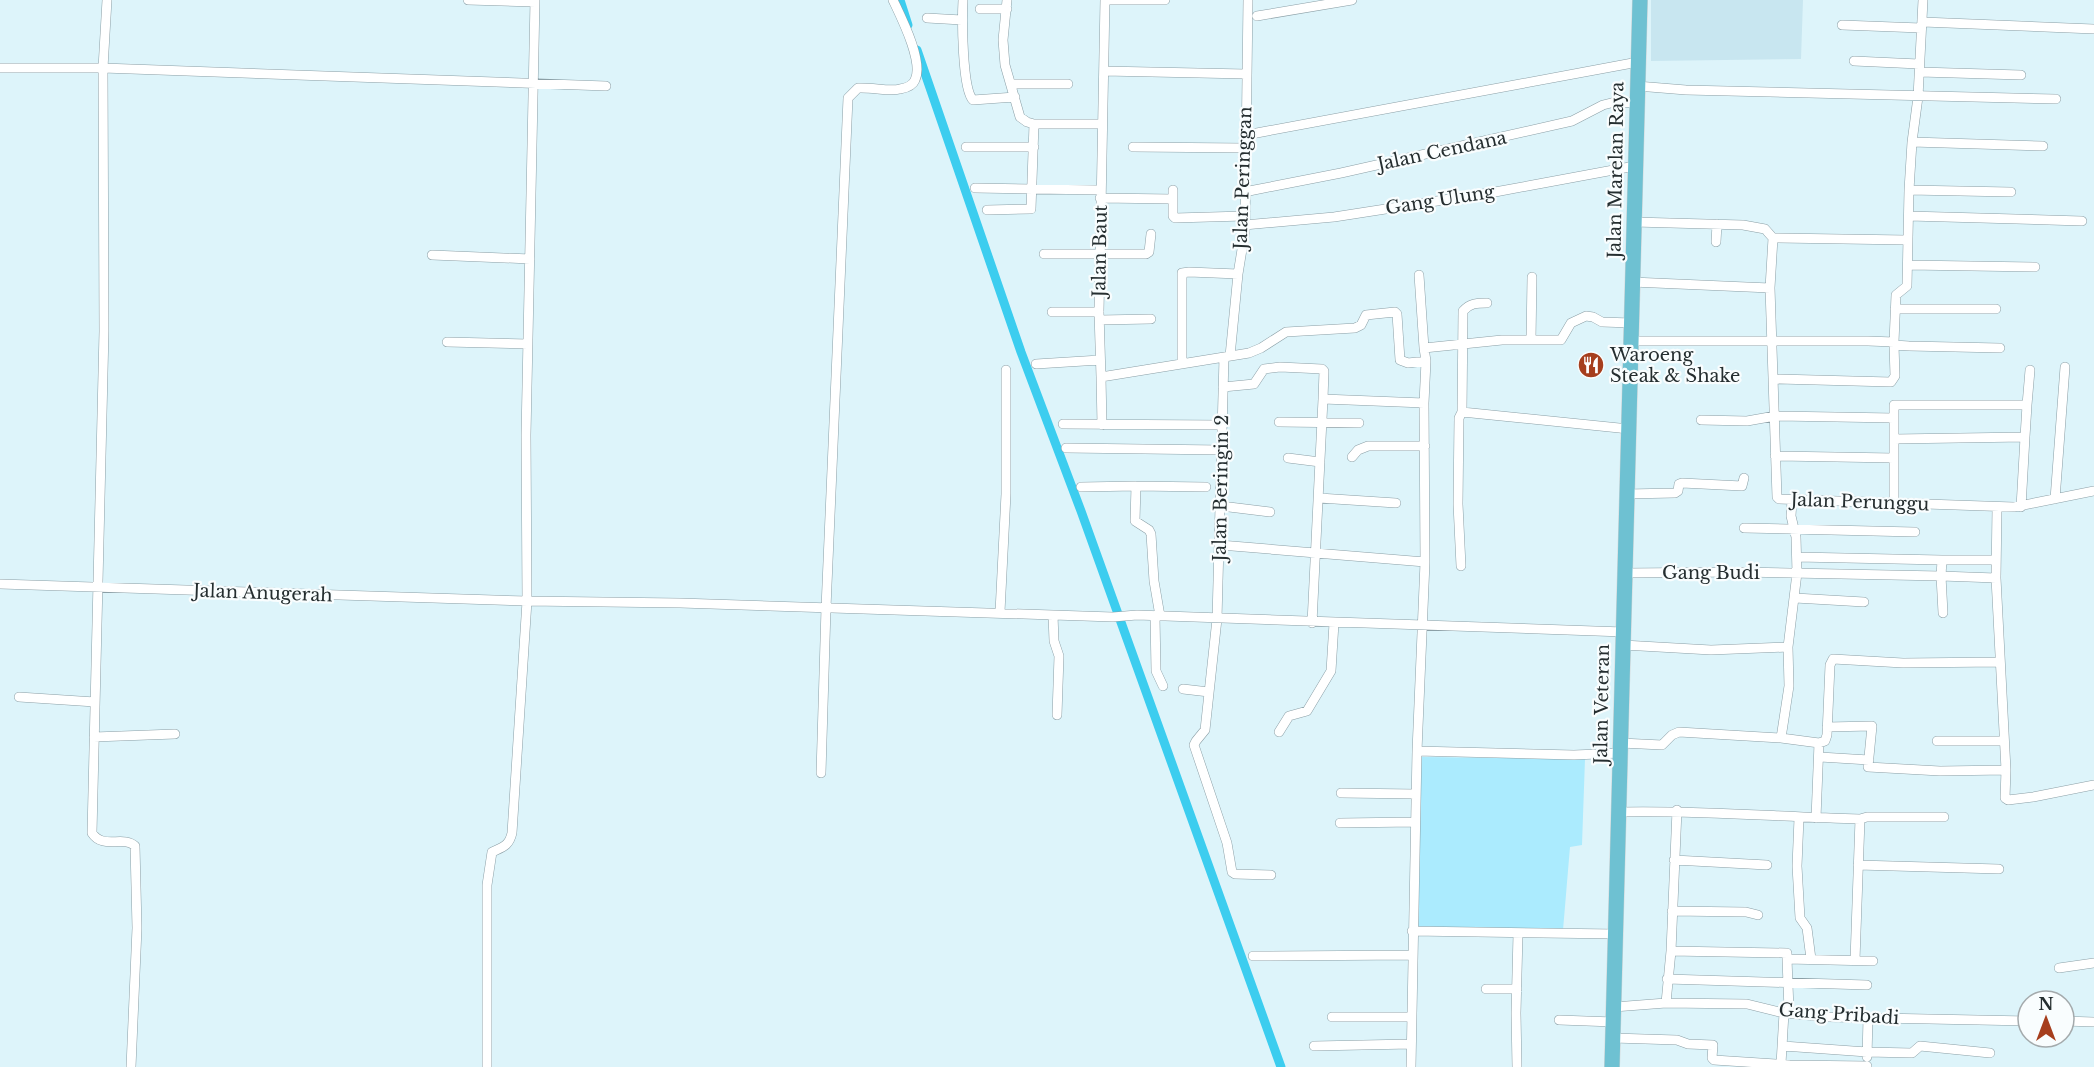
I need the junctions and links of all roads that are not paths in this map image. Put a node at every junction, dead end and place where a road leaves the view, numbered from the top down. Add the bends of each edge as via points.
1 (107, 0) edge
2 (468, 0) edge
3 (893, 0) edge
4 (963, 0) edge
5 (1105, 0) edge
6 (1165, 0) edge
7 (1248, 0) edge
8 (1352, 0) edge
9 (1640, 0) edge
10 (1923, 0) edge
11 (535, 1) edge
12 (1007, 5) edge
13 (980, 9) dead end
14 (1257, 16) dead end
15 (927, 18) dead end
16 (962, 20) junction
17 (1842, 25) dead end
18 (1922, 25) junction
19 (2094, 29) edge
20 (1854, 61) dead end
21 (1638, 62) junction
22 (0, 68) edge
23 (103, 68) junction
24 (1919, 68) junction
25 (1104, 70) junction
26 (1246, 74) junction
27 (2021, 75) dead end
28 (534, 83) junction
29 (1011, 84) junction
30 (1068, 84) dead end
31 (606, 86) dead end
32 (1637, 86) junction
33 (1015, 97) junction
34 (1918, 97) junction
35 (2056, 99) dead end
36 (1637, 103) junction
37 (1034, 124) junction
38 (1102, 124) junction
39 (1246, 135) junction
40 (1912, 142) junction
41 (2043, 146) dead end
42 (966, 147) dead end
43 (1034, 147) junction
44 (1133, 147) dead end
45 (1245, 148) junction
46 (1635, 166) junction
47 (975, 188) dead end
48 (1033, 189) junction
49 (1909, 190) junction
50 (1244, 192) junction
51 (2011, 192) dead end
52 (1101, 194) junction
53 (987, 210) dead end
54 (1909, 216) junction
55 (1244, 220) junction
56 (2082, 221) dead end
57 (1634, 222) junction
58 (1717, 225) junction
59 (1150, 234) dead end
60 (1773, 238) junction
61 (1907, 240) junction
62 (1716, 242) dead end
63 (1044, 254) dead end
64 (432, 255) dead end
65 (1101, 255) junction
66 (530, 259) junction
67 (1909, 265) junction
68 (2035, 267) dead end
69 (1238, 274) junction
70 (1419, 275) dead end
71 (1532, 278) dead end
72 (1632, 282) junction
73 (1770, 288) junction
74 (1487, 303) dead end
75 (1895, 309) junction
76 (1996, 309) dead end
77 (1052, 312) dead end
78 (1100, 316) junction
79 (1150, 319) dead end
80 (1631, 322) junction
81 (1531, 340) junction
82 (1631, 341) junction
83 (1773, 341) junction
84 (447, 342) dead end
85 (1894, 343) junction
86 (528, 344) junction
87 (1461, 344) junction
88 (1425, 348) junction
89 (2000, 348) dead end
90 (1227, 356) junction
91 (1100, 360) junction
92 (1426, 361) junction
93 (1036, 364) dead end
94 (1182, 364) junction
95 (2065, 367) dead end
96 (1006, 370) dead end
97 (2030, 370) dead end
98 (1101, 377) junction
99 (1774, 379) junction
100 (1224, 387) junction
101 (1894, 395) dead end
102 (1323, 399) junction
103 (1424, 403) junction
104 (1894, 405) junction
105 (2027, 405) junction
106 (1462, 412) junction
107 (1775, 416) junction
108 (1894, 418) junction
109 (1701, 420) dead end
110 (1279, 422) dead end
111 (1321, 422) junction
112 (1359, 423) dead end
113 (1063, 424) dead end
114 (1102, 425) junction
115 (1223, 425) junction
116 (1629, 429) junction
117 (2025, 437) junction
118 (1894, 439) junction
119 (1425, 446) junction
120 (1066, 448) dead end
121 (1222, 450) junction
122 (1352, 456) dead end
123 (1774, 456) junction
124 (1288, 458) dead end
125 (1894, 458) junction
126 (1320, 462) junction
127 (1744, 478) dead end
128 (1136, 486) junction
129 (1081, 487) dead end
130 (1206, 488) dead end
131 (2094, 491) edge
132 (1627, 494) junction
133 (1319, 498) junction
134 (2055, 499) junction
135 (1792, 500) junction
136 (1894, 502) junction
137 (1396, 503) dead end
138 (1221, 506) junction
139 (2021, 507) junction
140 (1997, 508) junction
141 (1270, 512) dead end
142 (1744, 528) dead end
143 (1795, 529) junction
144 (1915, 532) dead end
145 (1220, 546) junction
146 (1317, 553) junction
147 (1797, 556) junction
148 (1942, 560) junction
149 (1996, 560) junction
150 (1425, 562) junction
151 (1461, 567) dead end
152 (1625, 573) junction
153 (1797, 573) junction
154 (1941, 576) junction
155 (1996, 578) junction
156 (0, 584) edge
157 (98, 588) junction
158 (1795, 598) junction
159 (527, 601) junction
160 (1863, 602) dead end
161 (826, 608) junction
162 (1000, 612) junction
163 (1943, 613) dead end
164 (1053, 615) junction
165 (1157, 616) junction
166 (1217, 619) junction
167 (1312, 623) junction
168 (1334, 623) junction
169 (1422, 624) junction
170 (1623, 639) junction
171 (1788, 648) junction
172 (2000, 662) junction
173 (1163, 686) dead end
174 (1183, 689) dead end
175 (1209, 692) junction
176 (19, 696) dead end
177 (95, 702) junction
178 (1057, 715) dead end
179 (1827, 727) junction
180 (1279, 732) dead end
181 (175, 734) dead end
182 (94, 737) junction
183 (1781, 738) junction
184 (1937, 741) dead end
185 (2004, 741) junction
186 (1819, 743) junction
187 (1621, 748) junction
188 (1417, 752) junction
189 (1820, 757) junction
190 (1869, 760) junction
191 (2006, 770) junction
192 (821, 773) dead end
193 (2094, 785) edge
194 (1341, 793) dead end
195 (1416, 794) junction
196 (1677, 810) junction
197 (1619, 812) junction
198 (1944, 817) dead end
199 (1799, 818) junction
200 (1816, 818) junction
201 (1860, 819) junction
202 (1415, 822) junction
203 (1340, 823) dead end
204 (1674, 860) junction
205 (1767, 865) dead end
206 (1858, 865) junction
207 (1999, 869) dead end
208 (1271, 875) dead end
209 (1671, 911) junction
210 (1758, 915) dead end
211 (1412, 931) junction
212 (1518, 934) junction
213 (1616, 934) junction
214 (1671, 951) junction
215 (1412, 955) junction
216 (1253, 956) dead end
217 (1787, 958) junction
218 (1811, 959) junction
219 (1855, 960) junction
220 (1873, 961) dead end
221 (2094, 963) edge
222 (2059, 968) dead end
223 (1667, 979) junction
224 (1789, 981) junction
225 (1867, 985) dead end
226 (1486, 990) dead end
227 (1516, 990) junction
228 (1666, 1003) junction
229 (1784, 1013) junction
230 (1332, 1017) dead end
231 (1411, 1017) junction
232 (1868, 1018) junction
233 (1559, 1020) dead end
234 (2016, 1021) edge
235 (2076, 1021) edge
236 (1614, 1022) junction
237 (2094, 1022) edge
238 (1411, 1044) junction
239 (1314, 1046) dead end
240 (1783, 1046) junction
241 (1868, 1052) junction
242 (1990, 1053) dead end
243 (1781, 1064) junction
244 (1867, 1066) edge
245 (130, 1067) edge
246 (487, 1067) edge
247 (1411, 1067) edge
248 (1517, 1067) edge
249 (1612, 1067) edge

1 - 23 street
2 - 11 street
3 - 161 street via 916,60 915,80 902,89 858,88 848,98
4 - 16 street
5 - 6 street
5 - 25 street, Jalan Baut
7 - 26 street, Jalan Peringgan
8 - 14 street
9 - 21 main road, Jalan Marelan Raya
10 - 18 street
11 - 28 street
12 - 13 street
12 - 29 street via 1004,49
15 - 16 street
16 - 33 street via 970,97
17 - 18 street
18 - 19 street
18 - 24 street
20 - 24 street
21 - 32 main road, Jalan Marelan Raya
21 - 39 street
22 - 23 street
23 - 28 street
23 - 157 street via 104,331
24 - 27 street
24 - 34 street
25 - 26 street
25 - 38 street, Jalan Baut
26 - 39 street, Jalan Peringgan
28 - 31 street
28 - 66 street
29 - 30 street
29 - 33 street
32 - 34 street
32 - 36 main road, Jalan Marelan Raya
33 - 37 street via 1020,117
34 - 35 street
34 - 40 street
36 - 46 main road, Jalan Marelan Raya
36 - 50 street, Jalan Cendana via 1615,102 1561,124
37 - 38 street
37 - 43 street
38 - 52 street, Jalan Baut
39 - 45 street, Jalan Peringgan
40 - 41 street
40 - 49 street
42 - 43 street
43 - 48 street
44 - 45 street
45 - 50 street, Jalan Peringgan
46 - 55 street, Gang Ulung via 1334,217
46 - 57 main road, Jalan Marelan Raya
47 - 48 street
48 - 52 street
48 - 53 street via 1032,209
49 - 51 street
49 - 54 street
50 - 55 street, Jalan Peringgan
52 - 55 street via 1173,195 1176,218
52 - 65 street, Jalan Baut
54 - 56 street
54 - 61 street
55 - 69 street, Jalan Peringgan
57 - 58 street
57 - 72 main road, Jalan Marelan Raya
58 - 60 street via 1763,229
58 - 62 street
59 - 65 street via 1146,255
60 - 61 street
60 - 73 street, Jalan Perunggu
61 - 67 street
63 - 65 street
64 - 66 street
65 - 78 street, Jalan Baut
66 - 86 street
67 - 68 street
67 - 75 street via 1907,286 1896,293
69 - 90 street, Jalan Peringgan
69 - 94 street via 1182,273
70 - 88 street
71 - 81 street
72 - 73 street
72 - 80 main road, Jalan Marelan Raya
73 - 83 street, Jalan Perunggu
74 - 87 street via 1475,303 1463,311
75 - 76 street
75 - 85 street
77 - 78 street
78 - 79 street
78 - 91 street, Jalan Baut
80 - 81 street via 1602,322 1586,316 1571,322 1561,340
80 - 82 main road, Jalan Marelan Raya
81 - 87 street
82 - 83 street
82 - 116 main road, Jalan Veteran
83 - 85 street
83 - 99 street, Jalan Perunggu
84 - 86 street
85 - 89 street
85 - 99 street via 1895,376 1891,382
86 - 159 street
87 - 88 street
87 - 106 street
88 - 92 street
90 - 92 street via 1261,348 1286,332 1355,328 1365,315 1395,312 1399,320 1400,360
90 - 94 street
90 - 100 street, Jalan Beringin 2
91 - 93 street
91 - 98 street, Jalan Baut
92 - 103 street
94 - 98 street
95 - 134 street
96 - 162 street via 1006,494
97 - 105 street
98 - 114 street, Jalan Baut
99 - 107 street, Jalan Perunggu
100 - 102 street via 1254,384 1264,369 1322,369
100 - 115 street, Jalan Beringin 2
101 - 104 street
102 - 103 street
102 - 111 street
103 - 119 street
104 - 105 street
104 - 108 street
105 - 117 street
106 - 116 street
106 - 151 street via 1458,504
107 - 108 street
107 - 109 street
107 - 123 street, Jalan Perunggu
108 - 118 street
110 - 111 street
111 - 112 street
111 - 126 street
113 - 114 street
114 - 115 street
115 - 121 street, Jalan Beringin 2
116 - 132 main road, Jalan Veteran
117 - 118 street
117 - 139 street
118 - 125 street
119 - 122 street via 1368,446
119 - 150 street
120 - 121 street
121 - 138 street, Jalan Beringin 2
123 - 125 street
123 - 135 street, Jalan Perunggu via 1776,497
124 - 126 street
125 - 136 street
126 - 133 street
127 - 132 street via 1742,486 1682,483 1675,493
128 - 129 street
128 - 130 street
128 - 165 street via 1135,521 1150,531
131 - 134 street, Jalan Perunggu
132 - 152 main road, Jalan Veteran
133 - 137 street
133 - 146 street
134 - 139 street, Jalan Perunggu
135 - 136 street, Jalan Perunggu
135 - 143 street
136 - 140 street, Jalan Perunggu
138 - 141 street
138 - 145 street, Jalan Beringin 2
139 - 140 street, Jalan Perunggu
140 - 149 street
142 - 143 street
143 - 144 street
143 - 147 street
145 - 146 street
145 - 166 street, Jalan Beringin 2
146 - 150 street
146 - 167 street
147 - 148 street
147 - 153 street
148 - 149 street
148 - 154 street
149 - 155 street
150 - 169 street
152 - 153 street, Gang Budi
152 - 170 main road, Jalan Veteran
153 - 154 street, Gang Budi
153 - 158 street
154 - 155 street, Gang Budi
154 - 163 street
155 - 172 street
156 - 157 street, Jalan Anugerah
157 - 159 street, Jalan Anugerah
157 - 177 street
158 - 160 street
158 - 171 street
159 - 161 street, Jalan Anugerah
159 - 246 street via 512,833 506,847 492,852 488,885
161 - 162 street, Jalan Anugerah
161 - 192 street
162 - 164 street, Jalan Anugerah
164 - 165 street, Jalan Anugerah
164 - 178 street via 1059,656
165 - 166 street, Jalan Anugerah
165 - 173 street via 1156,667
166 - 167 street, Jalan Anugerah
166 - 175 street, Jalan Beringin 2
167 - 168 street, Jalan Anugerah
168 - 169 street, Jalan Anugerah
168 - 180 street via 1331,671 1307,711 1289,716
169 - 170 street, Jalan Anugerah
169 - 188 street
170 - 171 street, Jalan Anugerah via 1711,650
170 - 187 main road, Jalan Veteran
171 - 183 street via 1789,686
172 - 179 street via 1833,659
172 - 185 street
174 - 175 street
175 - 208 street, Jalan Beringin 2 via 1205,730 1194,745 1233,872
176 - 177 street
177 - 182 street
179 - 186 street via 1826,739
179 - 190 street via 1872,726
181 - 182 street
182 - 245 street via 93,835 106,843 135,846
183 - 186 street
183 - 187 street via 1679,732 1662,745
184 - 185 street
185 - 191 street
186 - 189 street
187 - 188 street via 1574,755
187 - 197 main road, Jalan Veteran
188 - 195 street
189 - 190 street
189 - 200 street
190 - 191 street via 1868,767 1886,769
191 - 193 street via 2008,800
194 - 195 street
195 - 202 street
196 - 197 street
196 - 199 street
196 - 204 street
197 - 213 main road, Jalan Veteran
198 - 201 street
199 - 200 street
199 - 218 street via 1800,918 1807,928
200 - 201 street
201 - 206 street
202 - 203 street
202 - 211 street
204 - 205 street
204 - 209 street
206 - 207 street
206 - 219 street
209 - 210 street
209 - 214 street
211 - 212 street
211 - 215 street
212 - 213 street
212 - 227 street
213 - 236 main road, Jalan Veteran
214 - 217 street via 1786,953
214 - 223 street
215 - 216 street
215 - 231 street
217 - 218 street
217 - 224 street
218 - 219 street
219 - 220 street
221 - 222 street
223 - 224 street
223 - 228 street
224 - 225 street
224 - 229 street via 1789,1010
226 - 227 street
227 - 248 street
228 - 229 street, Gang Pribadi via 1747,1005
228 - 236 street, Gang Pribadi
229 - 232 street, Gang Pribadi
229 - 240 street
230 - 231 street
231 - 238 street
232 - 234 street, Gang Pribadi
232 - 241 street
233 - 236 street
235 - 237 street
236 - 243 street via 1665,1039 1713,1045 1713,1060
236 - 249 main road, Jalan Veteran
238 - 239 street
238 - 247 street
240 - 241 street
240 - 243 street
241 - 242 street via 1911,1053 1920,1046
241 - 244 street
243 - 244 street

